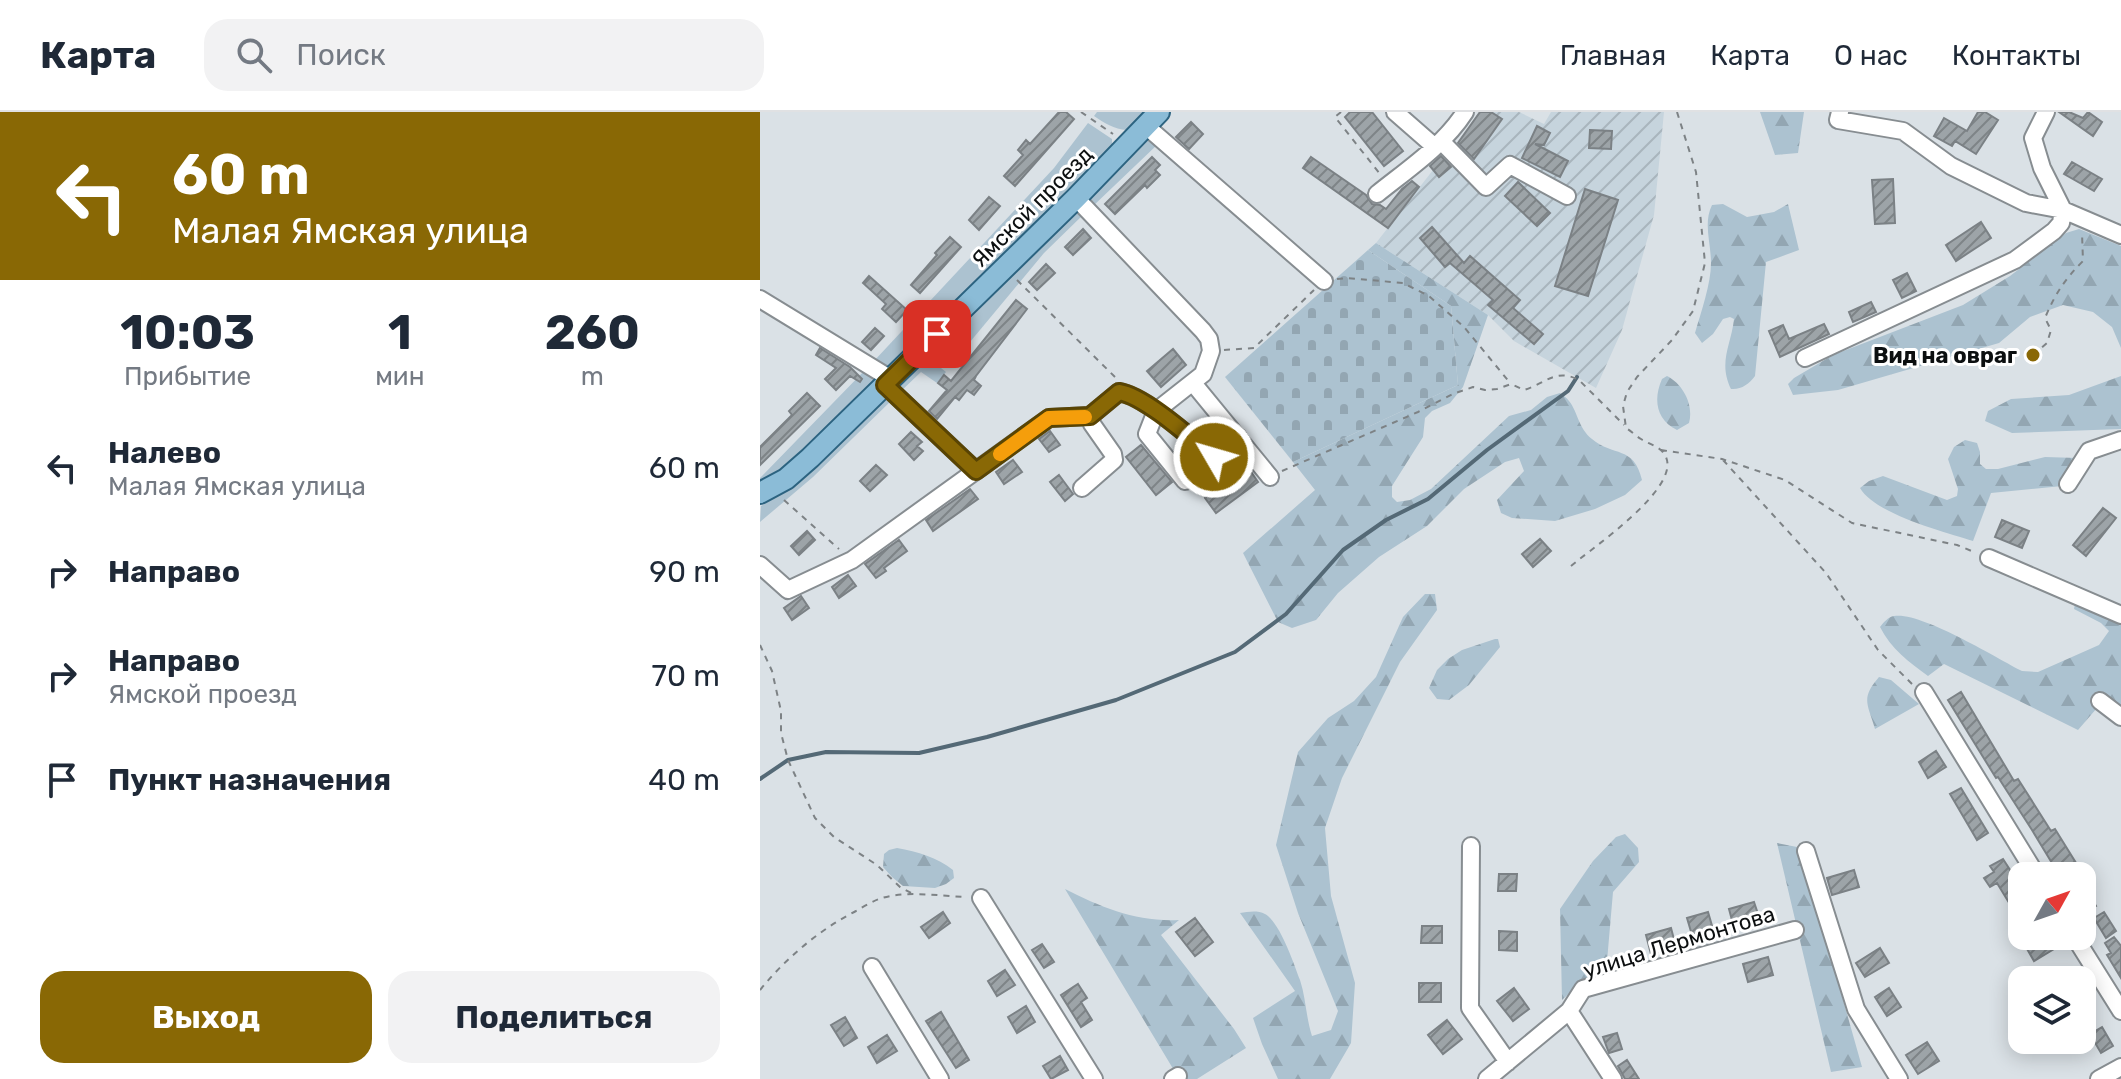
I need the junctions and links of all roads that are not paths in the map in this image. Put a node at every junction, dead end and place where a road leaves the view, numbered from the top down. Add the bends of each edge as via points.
1 (1395, 112) edge
2 (1465, 112) edge
3 (1840, 112) edge
4 (2046, 112) edge
5 (1152, 119) edge
6 (1438, 144) junction
7 (1383, 189) road end
8 (1567, 196) dead end
9 (1076, 198) junction
10 (2063, 210) junction
11 (2121, 235) edge
12 (1324, 281) road end
13 (760, 299) edge
14 (1805, 358) dead end
15 (888, 382) junction
16 (1193, 383) junction
17 (1156, 411) junction
18 (1090, 416) junction
19 (1238, 437) junction
20 (2121, 440) edge
21 (1214, 457) junction
22 (976, 471) junction
23 (1270, 477) road end
24 (2068, 484) dead end
25 (1082, 488) dead end
26 (766, 491) edge
27 (1989, 558) road end
28 (760, 565) edge
29 (2121, 615) edge
30 (1924, 692) road end
31 (2100, 701) dead end
32 (2121, 717) edge
33 (1471, 846) dead end
34 (1806, 851) dead end
35 (2028, 862) edge
36 (981, 898) road end
37 (1795, 930) dead end
38 (2083, 950) edge
39 (872, 967) dead end
40 (1569, 1011) junction
41 (2121, 1011) edge
42 (1508, 1062) junction
43 (2121, 1067) edge
44 (940, 1079) edge
45 (1094, 1079) edge
46 (1487, 1079) edge
47 (1613, 1079) edge
48 (1899, 1079) edge
49 (2099, 1079) edge

1 - 6 street
2 - 6 street
3 - 10 street via 1838,120 1903,131 1951,166 2026,203
4 - 10 street via 2033,138
5 - 9 main road, Ямской проезд
5 - 12 street
6 - 7 street
6 - 8 street via 1486,187 1510,165
9 - 15 main road, Ямской проезд
9 - 16 street via 1209,339 1203,374
10 - 11 street
10 - 14 street via 2054,231 2015,260
13 - 15 street
15 - 22 street
15 - 26 main road, Ямской проезд via 802,465
16 - 17 street
16 - 19 street
17 - 18 street via 1119,392
17 - 21 street
17 - 21 street via 1147,434 1185,481
18 - 22 street via 1049,418
18 - 25 street via 1114,460
19 - 21 street
19 - 23 street
20 - 24 street via 2089,451
22 - 28 street via 852,560 788,590
27 - 29 street
30 - 35 street
31 - 32 street
33 - 42 street via 1470,1008
34 - 48 street via 1856,1009
36 - 45 street
37 - 40 street, улица Лермонтова via 1583,989
38 - 41 street
39 - 44 street
40 - 42 street, улица Лермонтова
40 - 47 street
42 - 46 street, улица Лермонтова
43 - 49 street

